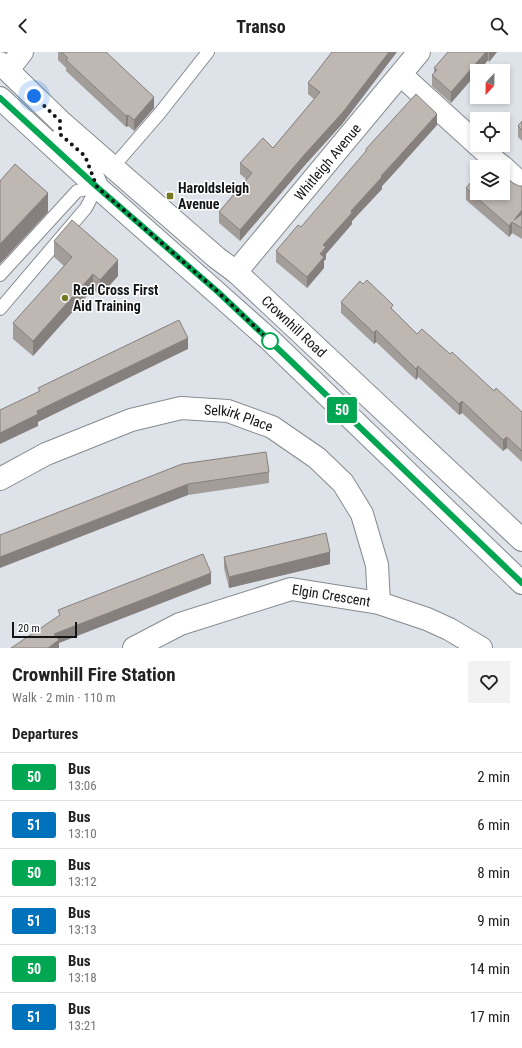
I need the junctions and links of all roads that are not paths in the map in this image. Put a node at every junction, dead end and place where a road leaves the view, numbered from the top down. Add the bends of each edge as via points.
1 (22, 52) edge
2 (208, 52) edge
3 (419, 52) edge
4 (4, 66) edge
5 (401, 75) junction
6 (0, 98) edge
7 (60, 121) junction
8 (470, 137) edge
9 (487, 152) edge
10 (495, 160) edge
11 (113, 167) junction
12 (510, 174) edge
13 (522, 185) edge
14 (97, 187) junction
15 (236, 272) junction
16 (0, 275) edge
17 (0, 309) edge
18 (0, 479) edge
19 (522, 540) edge
20 (522, 583) edge
21 (379, 603) junction
22 (134, 648) edge
23 (481, 648) edge

1 - 4 street
2 - 11 lane
3 - 5 street, Whitleigh Avenue
4 - 7 street, Crownhill Road
5 - 8 street
5 - 15 street, Whitleigh Avenue
6 - 14 street, Crownhill Road
7 - 11 street, Crownhill Road
7 - 14 street, Crownhill Road via 60,134 85,156
9 - 10 street
11 - 15 street, Crownhill Road
12 - 13 street
14 - 16 lane via 77,191
14 - 17 lane via 86,208
14 - 20 street, Crownhill Road via 218,292
15 - 19 street, Crownhill Road
18 - 21 street, Selkirk Place via 46,454 131,420 181,408 228,410 272,427 317,458 343,483 362,514 373,550 377,565
21 - 22 street, Elgin Crescent via 291,589 180,624
21 - 23 street, Elgin Crescent via 427,619

